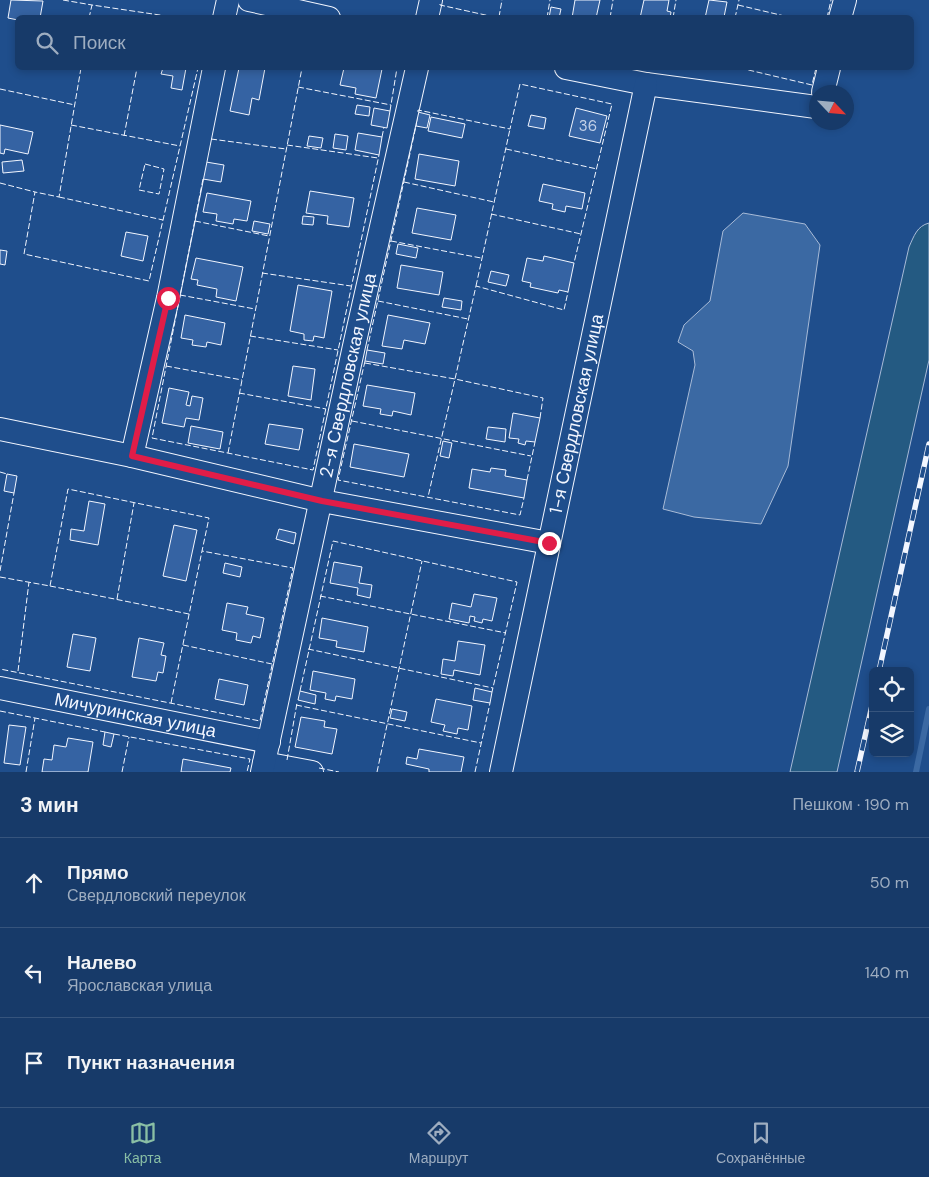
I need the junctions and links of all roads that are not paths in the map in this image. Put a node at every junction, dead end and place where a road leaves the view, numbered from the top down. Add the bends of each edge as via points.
1 (228, 0) edge
2 (250, 0) edge
3 (431, 0) edge
4 (845, 0) edge
5 (225, 15) edge
6 (316, 15) edge
7 (428, 15) edge
8 (841, 15) edge
9 (214, 70) edge
10 (416, 70) edge
11 (576, 70) edge
12 (828, 70) edge
13 (646, 84) junction
14 (825, 85) edge
15 (809, 106) edge
16 (0, 429) edge
17 (132, 456) junction
18 (322, 501) junction
19 (549, 543) junction
20 (0, 688) edge
21 (265, 759) edge
22 (312, 772) edge
23 (501, 772) edge

1 - 5 street
2 - 6 street
3 - 7 street
4 - 8 street
9 - 17 street via 168,298
10 - 18 street, 2-я Свердловская улица
11 - 13 street
12 - 14 street
13 - 15 street
13 - 19 street, 1-я Свердловская улица
16 - 17 street
17 - 18 street
18 - 19 street
18 - 21 street, 2-я Свердловская улица
19 - 23 street, 1-я Свердловская улица
20 - 21 street, Мичуринская улица
21 - 22 street, Мичуринская улица

